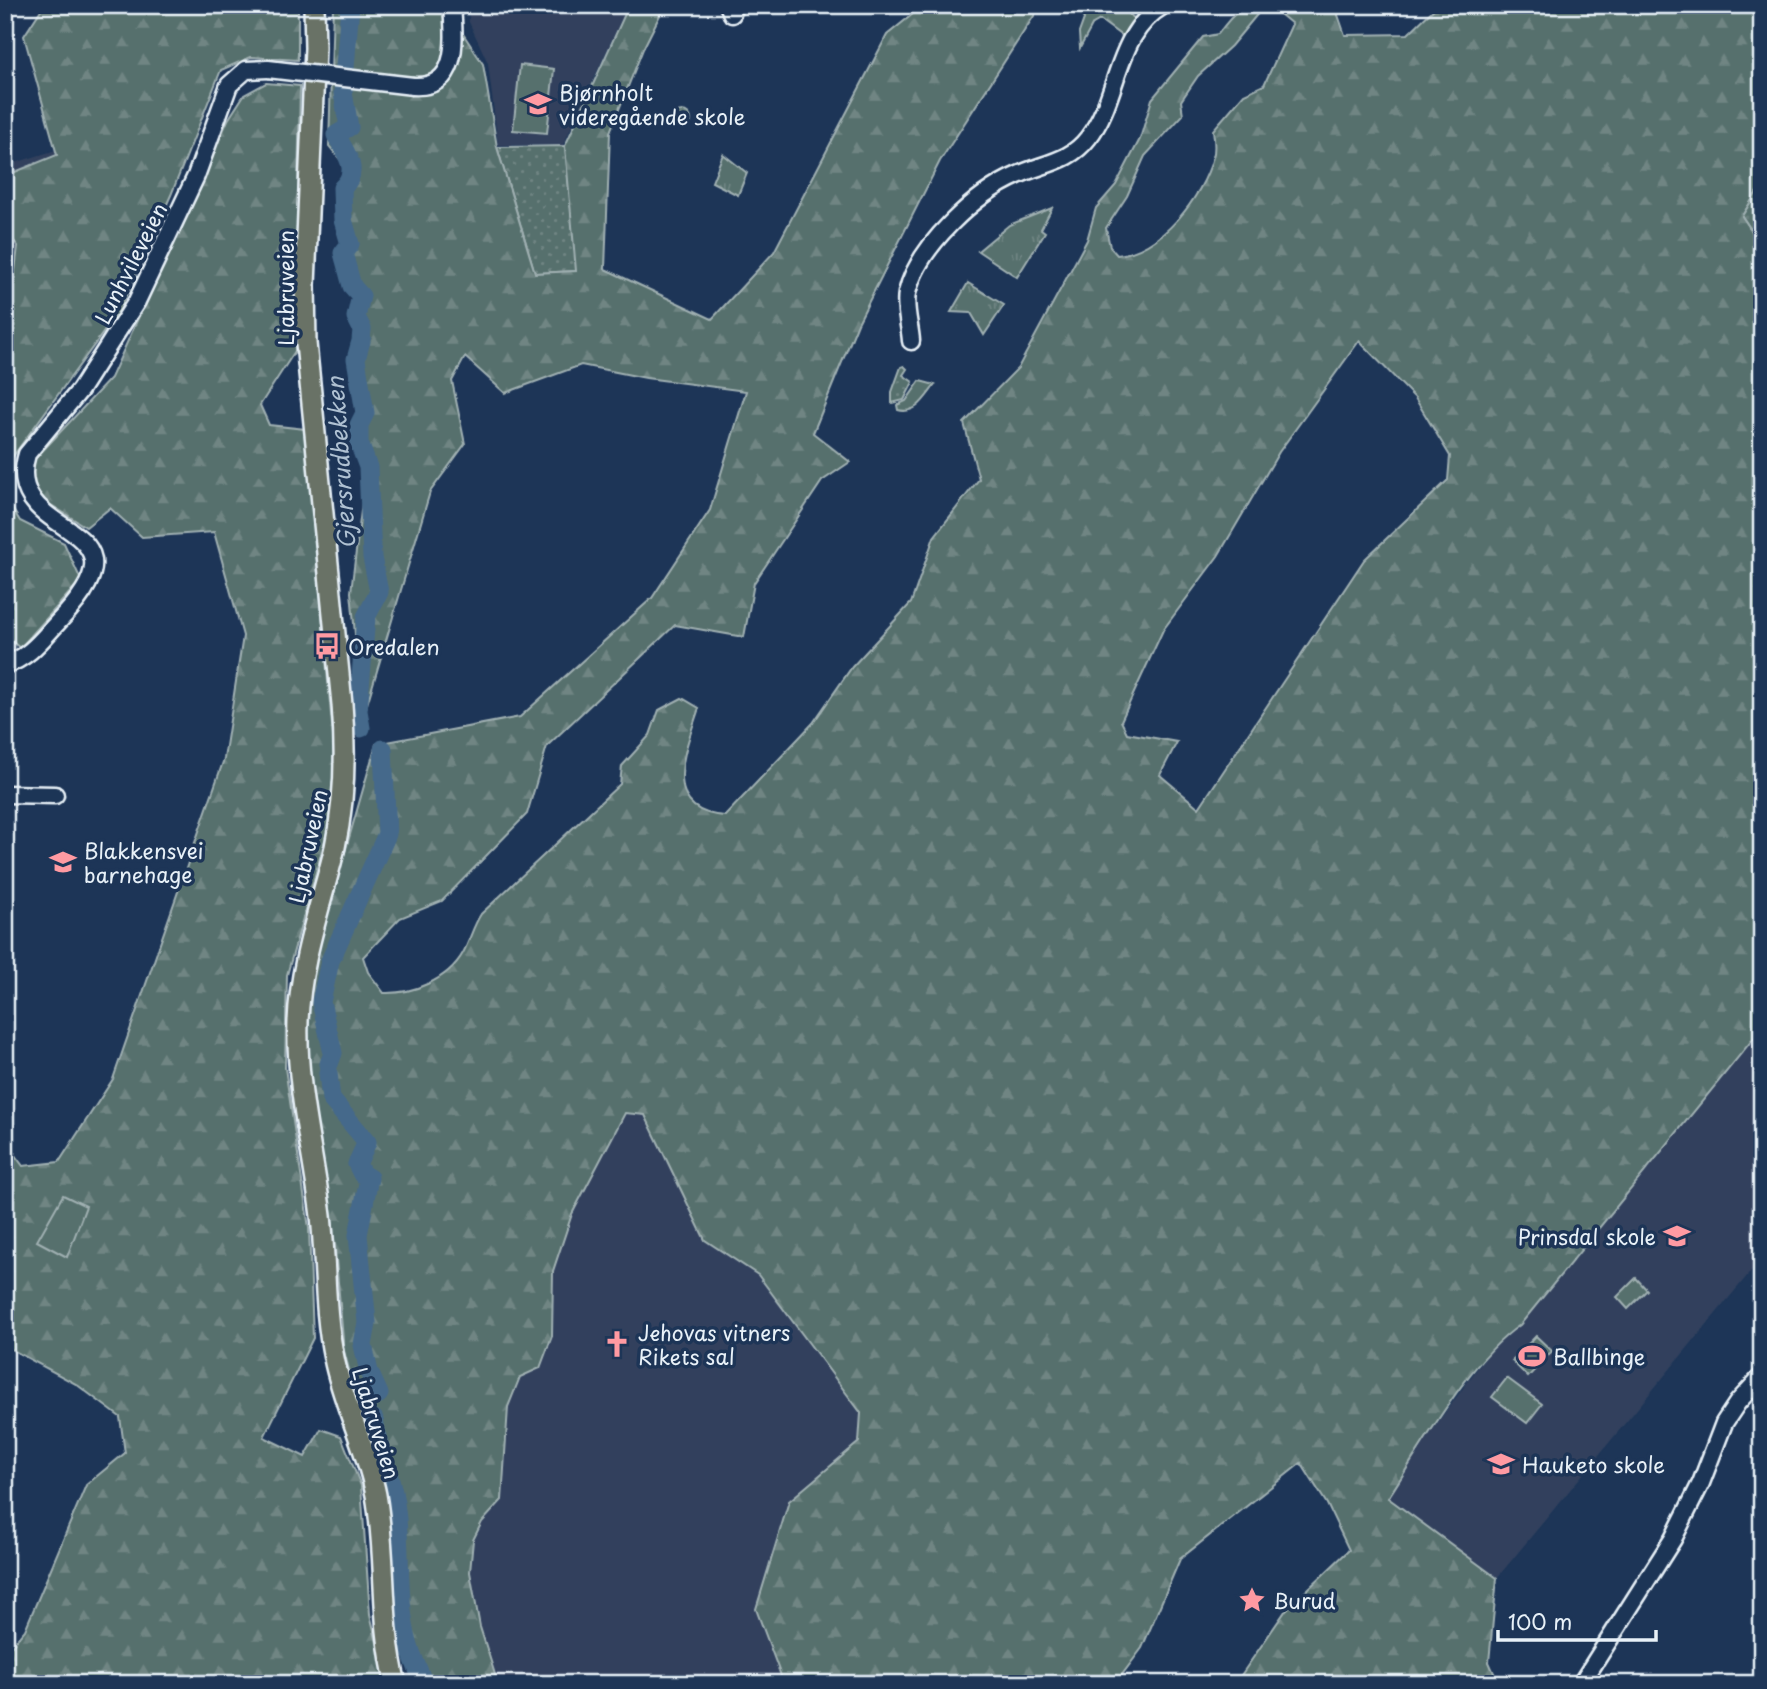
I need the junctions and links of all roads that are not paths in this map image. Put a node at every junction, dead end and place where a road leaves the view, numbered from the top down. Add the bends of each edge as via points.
1 (314, 5) edge
2 (326, 5) edge
3 (452, 5) edge
4 (1164, 5) edge
5 (315, 48) junction
6 (911, 341) dead end
7 (5, 665) edge
8 (5, 794) edge
9 (55, 795) dead end
10 (1762, 1376) edge
11 (387, 1603) junction
12 (396, 1684) edge
13 (410, 1684) edge
14 (1581, 1684) edge

1 - 5 main road, Ljabruveien
2 - 5 main road, Ljabruveien
3 - 7 street, Lunhvileveien, bridge via 455,45 452,61 438,80 413,86 268,69 246,70 229,85 196,176 137,301 110,347 21,466 20,484 28,504 82,542 91,570 85,591 68,613 26,655
4 - 6 street via 1127,46 1096,127 1079,148 1057,162 1013,177 943,230 908,290
5 - 11 main road, Ljabruveien via 306,342 345,758 338,832 304,964 298,1055 302,1112 322,1224 332,1351 373,1482
8 - 9 street
10 - 14 street via 1724,1423 1702,1483 1672,1539
11 - 12 main road, Ljabruveien via 387,1635
11 - 13 main road, Ljabruveien

